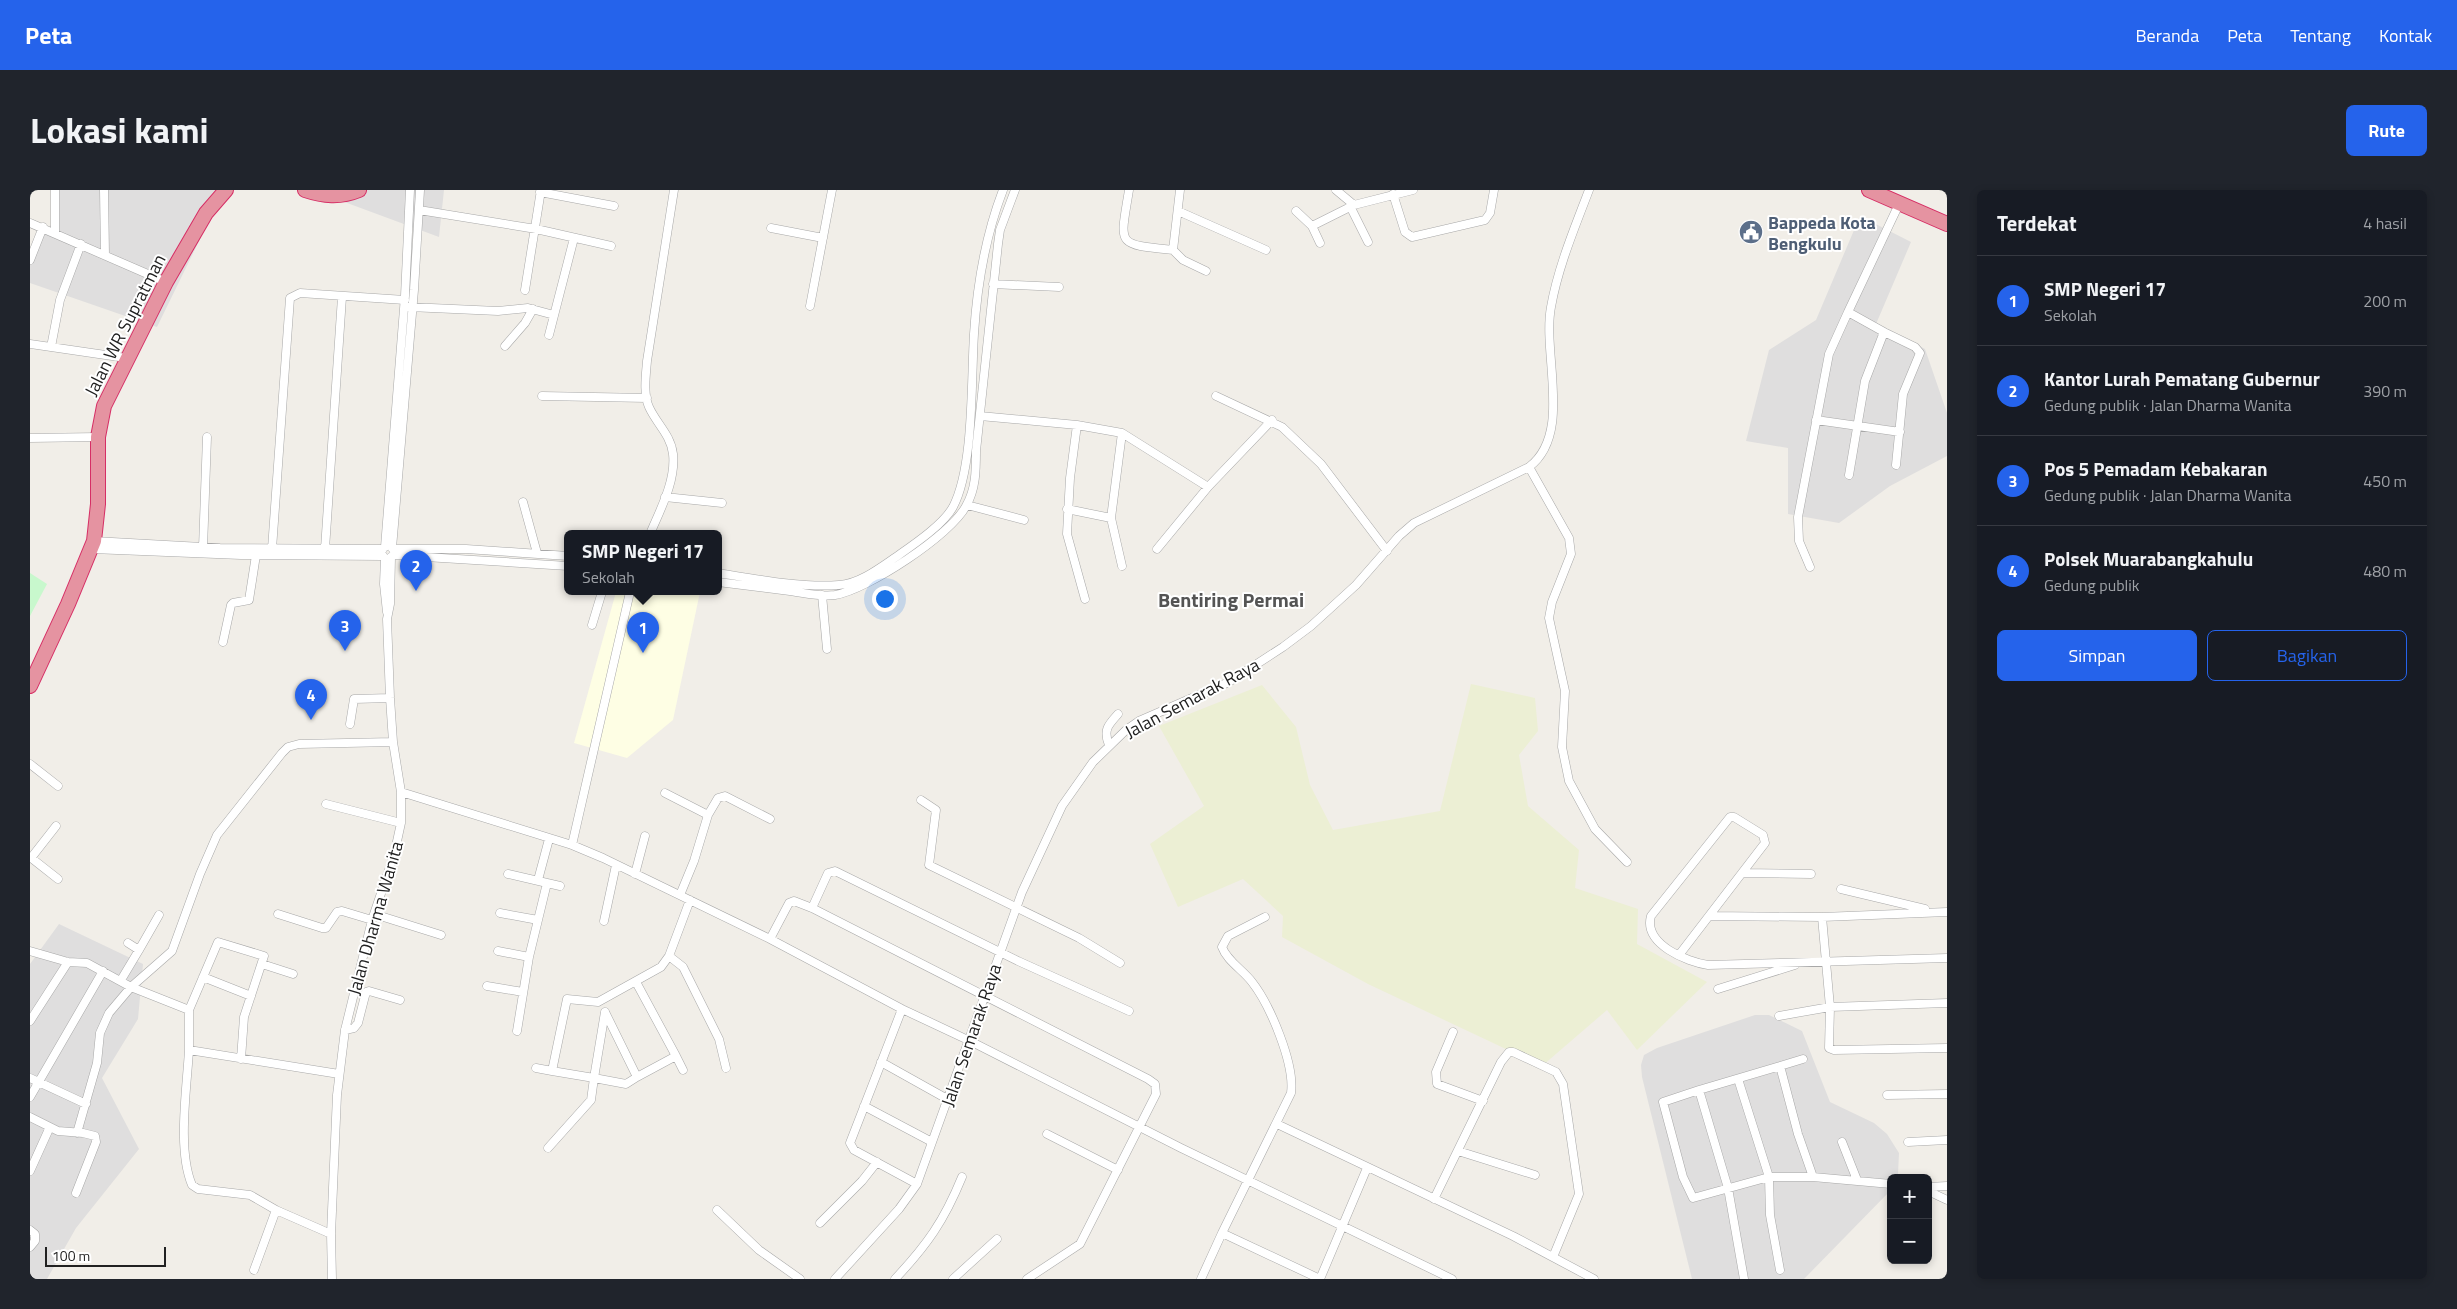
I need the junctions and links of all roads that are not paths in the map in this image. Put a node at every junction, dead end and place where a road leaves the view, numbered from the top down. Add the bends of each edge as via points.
1 (55, 190) edge
2 (104, 190) edge
3 (226, 190) edge
4 (305, 190) edge
5 (359, 190) edge
6 (410, 190) edge
7 (420, 190) edge
8 (674, 190) edge
9 (832, 190) edge
10 (1003, 190) edge
11 (1015, 190) edge
12 (1129, 190) edge
13 (1180, 190) edge
14 (1336, 190) edge
15 (1413, 190) edge
16 (1494, 190) edge
17 (1589, 190) edge
18 (1869, 190) edge
19 (540, 191) edge
20 (1393, 194) junction
21 (1900, 202) junction
22 (1352, 205) junction
23 (614, 206) dead end
24 (419, 210) junction
25 (1178, 211) junction
26 (1296, 211) dead end
27 (30, 223) edge
28 (1947, 224) edge
29 (1312, 226) junction
30 (43, 228) junction
31 (771, 228) dead end
32 (536, 229) junction
33 (55, 233) junction
34 (574, 238) junction
35 (823, 238) junction
36 (1368, 242) dead end
37 (1320, 243) dead end
38 (82, 244) junction
39 (611, 246) dead end
40 (1173, 250) junction
41 (1266, 250) dead end
42 (105, 255) junction
43 (30, 260) edge
44 (1206, 271) dead end
45 (166, 282) junction
46 (993, 284) junction
47 (1059, 287) dead end
48 (524, 290) dead end
49 (342, 297) junction
50 (407, 305) junction
51 (810, 306) dead end
52 (533, 309) junction
53 (1848, 312) junction
54 (554, 315) junction
55 (1884, 332) junction
56 (974, 333) junction
57 (988, 333) junction
58 (549, 335) dead end
59 (30, 344) edge
60 (504, 346) dead end
61 (50, 347) junction
62 (126, 358) junction
63 (542, 396) dead end
64 (1216, 396) dead end
65 (647, 398) junction
66 (980, 416) junction
67 (1272, 420) junction
68 (1816, 420) junction
69 (1077, 425) junction
70 (1858, 427) junction
71 (1900, 432) junction
72 (1122, 433) junction
73 (98, 437) junction
74 (208, 437) dead end
75 (30, 438) edge
76 (1896, 466) dead end
77 (1529, 467) junction
78 (1849, 475) dead end
79 (1208, 487) junction
80 (665, 497) junction
81 (523, 502) dead end
82 (722, 503) dead end
83 (967, 505) junction
84 (1067, 509) junction
85 (946, 516) junction
86 (1111, 518) junction
87 (956, 520) junction
88 (1024, 520) dead end
89 (652, 530) edge
90 (93, 545) junction
91 (204, 548) junction
92 (272, 549) junction
93 (325, 549) junction
94 (1157, 550) dead end
95 (1387, 551) junction
96 (388, 552) junction
97 (537, 553) junction
98 (256, 555) junction
99 (564, 556) edge
100 (564, 566) edge
101 (1122, 566) dead end
102 (1810, 567) dead end
103 (722, 574) edge
104 (722, 582) edge
105 (601, 595) edge
106 (629, 595) edge
107 (822, 595) junction
108 (1085, 599) dead end
109 (592, 625) dead end
110 (223, 642) dead end
111 (827, 649) dead end
112 (30, 686) edge
113 (390, 698) junction
114 (1118, 714) dead end
115 (350, 724) dead end
116 (393, 742) junction
117 (1109, 745) junction
118 (30, 764) edge
119 (58, 786) dead end
120 (401, 792) junction
121 (665, 793) dead end
122 (921, 800) dead end
123 (326, 804) dead end
124 (708, 816) junction
125 (770, 820) dead end
126 (401, 823) junction
127 (56, 826) dead end
128 (645, 836) dead end
129 (549, 839) junction
130 (572, 845) junction
131 (31, 857) edge
132 (1627, 862) dead end
133 (616, 865) junction
134 (1742, 873) junction
135 (508, 874) dead end
136 (635, 874) junction
137 (1811, 874) dead end
138 (58, 879) dead end
139 (538, 880) junction
140 (547, 882) junction
141 (560, 886) dead end
142 (1841, 889) dead end
143 (685, 898) junction
144 (812, 908) junction
145 (1015, 908) junction
146 (1934, 912) junction
147 (1947, 912) edge
148 (500, 913) dead end
149 (278, 914) dead end
150 (159, 915) dead end
151 (1709, 916) junction
152 (373, 917) junction
153 (1265, 917) dead end
154 (1822, 917) junction
155 (538, 920) junction
156 (604, 922) dead end
157 (441, 935) dead end
158 (770, 939) junction
159 (128, 943) dead end
160 (139, 950) junction
161 (498, 951) dead end
162 (1001, 951) junction
163 (31, 954) edge
164 (1680, 955) junction
165 (668, 956) junction
166 (529, 957) junction
167 (1947, 958) edge
168 (1826, 960) junction
169 (1806, 961) junction
170 (68, 962) junction
171 (1120, 963) dead end
172 (262, 964) junction
173 (103, 971) junction
174 (294, 974) dead end
175 (203, 976) junction
176 (121, 980) junction
177 (636, 982) junction
178 (487, 986) dead end
179 (131, 987) junction
180 (1718, 989) dead end
181 (523, 992) junction
182 (250, 996) junction
183 (985, 997) junction
184 (400, 1000) dead end
185 (598, 1002) junction
186 (1947, 1003) edge
187 (1830, 1007) junction
188 (902, 1009) junction
189 (189, 1010) junction
190 (1129, 1011) dead end
191 (605, 1012) junction
192 (1779, 1016) dead end
193 (30, 1021) edge
194 (345, 1030) junction
195 (517, 1031) dead end
196 (1453, 1032) dead end
197 (970, 1041) junction
198 (1947, 1048) edge
199 (189, 1050) junction
200 (676, 1056) junction
201 (241, 1059) junction
202 (1802, 1060) dead end
203 (881, 1062) junction
204 (1780, 1066) junction
205 (536, 1068) dead end
206 (726, 1068) dead end
207 (683, 1070) dead end
208 (552, 1071) junction
209 (339, 1074) junction
210 (637, 1077) junction
211 (30, 1078) edge
212 (594, 1078) junction
213 (1738, 1079) junction
214 (39, 1082) junction
215 (1699, 1090) junction
216 (1947, 1094) edge
217 (1887, 1095) dead end
218 (30, 1098) edge
219 (949, 1100) junction
220 (1483, 1101) junction
221 (86, 1104) junction
222 (864, 1106) junction
223 (30, 1117) edge
224 (1277, 1124) junction
225 (1138, 1126) junction
226 (50, 1129) junction
227 (77, 1133) junction
228 (1046, 1134) dead end
229 (1947, 1140) edge
230 (932, 1142) junction
231 (1842, 1142) dead end
232 (1908, 1142) dead end
233 (548, 1148) dead end
234 (1458, 1151) junction
235 (877, 1162) junction
236 (1367, 1168) junction
237 (1118, 1170) junction
238 (30, 1171) edge
239 (1534, 1175) dead end
240 (962, 1177) dead end
241 (1769, 1177) junction
242 (1813, 1177) junction
243 (1246, 1180) junction
244 (1858, 1180) junction
245 (918, 1184) junction
246 (1887, 1184) edge
247 (1947, 1186) edge
248 (1728, 1188) junction
249 (1932, 1188) edge
250 (1932, 1191) edge
251 (76, 1193) dead end
252 (1434, 1199) junction
253 (1947, 1200) edge
254 (276, 1210) junction
255 (717, 1210) dead end
256 (820, 1223) dead end
257 (1343, 1226) junction
258 (30, 1230) edge
259 (1222, 1233) junction
260 (331, 1234) junction
261 (997, 1239) dead end
262 (30, 1247) edge
263 (1553, 1257) junction
264 (254, 1270) dead end
265 (1780, 1270) dead end
266 (332, 1279) edge
267 (800, 1279) edge
268 (835, 1279) edge
269 (895, 1279) edge
270 (953, 1279) edge
271 (1027, 1279) edge
272 (1201, 1279) edge
273 (1320, 1279) edge
274 (1452, 1279) edge
275 (1594, 1279) edge
276 (1744, 1279) edge

1 - 33 street
2 - 42 street
3 - 45 highway, Jalan WR Supratman via 206,213
4 - 5 highway via 329,196
6 - 50 street
7 - 24 street
8 - 65 street via 647,361
9 - 35 street
10 - 56 street via 986,239
11 - 46 street via 1000,230
12 - 40 street via 1124,239 1138,246
13 - 25 street
14 - 22 street
15 - 20 street
16 - 20 street via 1485,220 1412,237 1406,232
17 - 77 street, Jalan Semarak Raya via 1550,309 1551,431 1540,459
18 - 21 highway
19 - 23 street
19 - 32 street
20 - 22 street
21 - 28 highway
21 - 53 street
22 - 29 street
22 - 36 street
24 - 32 street
24 - 50 street
25 - 40 street
25 - 41 street
26 - 29 street
27 - 30 street
29 - 37 street
30 - 33 street
30 - 43 street
31 - 35 street
32 - 34 street
32 - 48 street
33 - 38 street
34 - 39 street
34 - 54 street
35 - 51 street
38 - 42 street
38 - 61 street via 60,300
40 - 44 street via 1183,260
42 - 45 street
45 - 62 highway, Jalan WR Supratman
46 - 47 street
46 - 57 street
49 - 50 street
49 - 92 street via 300,293 290,298
49 - 93 street
50 - 52 street via 498,311
50 - 96 street, Jalan Dharma Wanita
52 - 54 street
52 - 60 street via 526,323
53 - 55 street
53 - 68 street via 1829,354
54 - 58 street
55 - 70 street via 1865,381
55 - 71 street via 1915,347 1920,353 1904,394
56 - 57 street
56 - 85 street via 965,459 958,494
57 - 66 street
59 - 61 street
61 - 62 street
62 - 73 highway, Jalan WR Supratman via 104,406
63 - 65 street
64 - 67 street
65 - 80 street via 673,454
66 - 69 street
66 - 83 street via 976,478
67 - 79 street
67 - 95 street via 1321,464
68 - 70 street
68 - 102 street via 1797,530
69 - 72 street
69 - 84 street
70 - 71 street
70 - 78 street
71 - 76 street
72 - 79 street
72 - 86 street
73 - 75 street
73 - 90 highway, Jalan WR Supratman via 98,504
74 - 91 street
77 - 95 street, Jalan Semarak Raya via 1428,514 1399,536
77 - 132 street via 1569,538 1571,554 1552,602 1550,618 1565,690 1562,747 1569,781 1595,829
79 - 94 street
80 - 82 street
80 - 89 street
81 - 97 street
83 - 87 street
83 - 88 street
84 - 86 street
84 - 108 street via 1067,534
85 - 87 street
85 - 103 street via 897,556 847,584 810,585
86 - 101 street
87 - 107 street via 918,551 874,580 845,593
90 - 91 street
90 - 98 street
90 - 112 highway, Jalan WR Supratman
91 - 92 street
92 - 93 street
93 - 96 street
95 - 117 street, Jalan Semarak Raya via 1330,610 1248,672 1139,721
96 - 97 street via 466,549
96 - 98 street
96 - 100 street
96 - 113 street, Jalan Dharma Wanita
97 - 99 street
98 - 110 street via 250,600 231,605
104 - 107 street
105 - 109 street
106 - 130 street
107 - 111 street
113 - 115 street via 354,699
113 - 116 street, Jalan Dharma Wanita
114 - 117 street via 1106,728
116 - 120 street, Jalan Dharma Wanita
116 - 179 street via 288,747 217,836 172,951
117 - 145 street, Jalan Semarak Raya via 1062,806
118 - 119 street
120 - 126 street, Jalan Dharma Wanita
120 - 129 street
121 - 124 street
122 - 145 street via 936,810 929,864
123 - 126 street
124 - 125 street via 714,802 723,796
124 - 143 street
126 - 152 street, Jalan Dharma Wanita
127 - 131 street
128 - 136 street
129 - 130 street
129 - 139 street
130 - 133 street
131 - 138 street
133 - 136 street
133 - 156 street
134 - 137 street
134 - 151 street
134 - 164 street via 1766,838 1730,817 1650,919 1657,941
135 - 139 street
136 - 143 street
139 - 140 street
140 - 141 street
140 - 155 street
142 - 146 street
143 - 158 street
143 - 165 street via 684,911
144 - 158 street via 791,900
144 - 162 street via 828,873 835,871
144 - 183 street
145 - 162 street, Jalan Semarak Raya
145 - 171 street via 1079,938
146 - 147 street
146 - 154 street
148 - 155 street
149 - 152 street via 322,928 326,928 337,912
150 - 160 street
151 - 154 street
151 - 164 street
152 - 157 street
152 - 194 street, Jalan Dharma Wanita
153 - 224 street via 1228,936 1222,947 1254,984 1274,1024 1290,1068 1292,1093
154 - 168 street
155 - 166 street
158 - 188 street
159 - 160 street
160 - 176 street
161 - 166 street
162 - 183 street, Jalan Semarak Raya
162 - 190 street
163 - 170 street
164 - 169 street via 1708,965
165 - 177 street via 661,967
165 - 206 street via 683,967 719,1039
166 - 181 street
167 - 168 street
168 - 169 street
168 - 187 street
169 - 180 street
170 - 173 street via 87,963
170 - 193 street
172 - 174 street
172 - 175 street via 264,956 218,942
172 - 182 street
173 - 176 street
173 - 214 street
175 - 182 street
175 - 189 street
176 - 179 street
177 - 185 street
177 - 200 street
178 - 181 street
179 - 189 street
179 - 221 street via 109,1013 100,1033 97,1063
181 - 195 street
182 - 201 street via 244,1017
183 - 197 street, Jalan Semarak Raya
183 - 225 street via 1148,1078 1155,1084 1156,1094
184 - 194 street via 370,990 366,992 358,1023 354,1028
185 - 191 street
185 - 208 street via 567,999
186 - 187 street
187 - 192 street
187 - 198 street via 1828,1046 1834,1050
188 - 197 street
188 - 203 street
189 - 199 street
191 - 210 street
191 - 212 street
194 - 209 street, Jalan Dharma Wanita
196 - 220 street via 1436,1072 1437,1084
197 - 219 street, Jalan Semarak Raya
197 - 225 street
199 - 201 street
199 - 254 street via 183,1122 192,1184 198,1188 250,1195
200 - 207 street
200 - 210 street
201 - 209 street
202 - 204 street
203 - 219 street
203 - 222 street
204 - 213 street
204 - 242 street
205 - 208 street
208 - 212 street
209 - 260 street, Jalan Dharma Wanita
210 - 212 street via 626,1084
211 - 214 street
212 - 233 street via 591,1100
213 - 215 street
213 - 241 street
214 - 218 street
214 - 221 street
215 - 248 street
215 - 248 street via 1663,1102 1683,1177 1693,1198
216 - 217 street
219 - 230 street, Jalan Semarak Raya
220 - 234 street
220 - 263 street via 1509,1052 1556,1072 1563,1084 1579,1194
221 - 227 street
222 - 230 street
222 - 235 street via 850,1146
223 - 226 street
224 - 236 street
224 - 243 street
225 - 237 street
225 - 243 street
226 - 227 street
226 - 238 street
227 - 251 street via 95,1136 96,1142
228 - 237 street
229 - 232 street
230 - 245 street, Jalan Semarak Raya
231 - 244 street
234 - 239 street
234 - 252 street
235 - 245 street
235 - 256 street
236 - 252 street
236 - 257 street
237 - 271 street via 1080,1244
240 - 269 street via 940,1224
241 - 242 street
241 - 248 street
241 - 265 street via 1770,1215
242 - 244 street
243 - 257 street
243 - 259 street
244 - 246 street
245 - 268 street, Jalan Semarak Raya
247 - 249 street
248 - 276 street
250 - 253 street
252 - 263 street
254 - 260 street
254 - 264 street
255 - 267 street via 758,1250
257 - 273 street
257 - 274 street
258 - 262 street via 36,1237
259 - 272 street
259 - 273 street
260 - 266 street, Jalan Dharma Wanita
261 - 270 street
263 - 275 street

